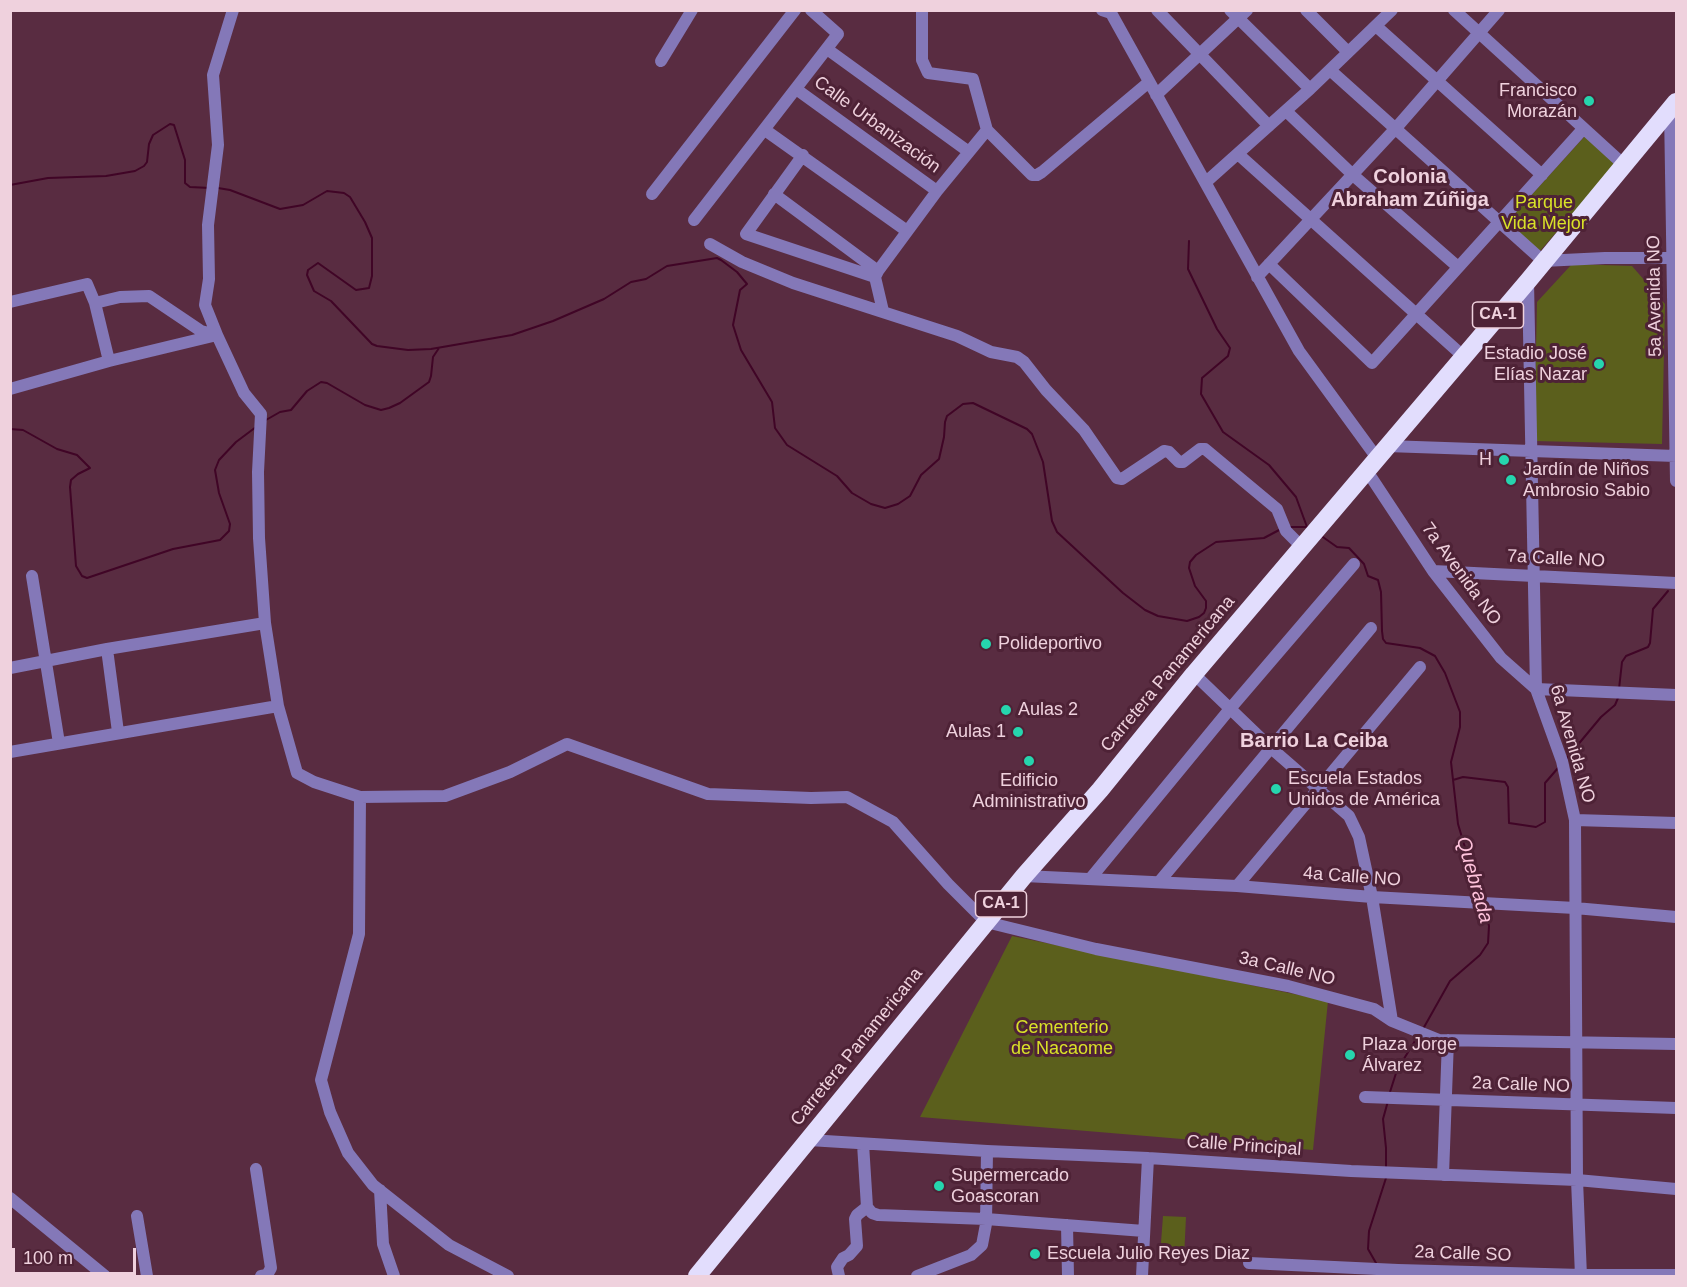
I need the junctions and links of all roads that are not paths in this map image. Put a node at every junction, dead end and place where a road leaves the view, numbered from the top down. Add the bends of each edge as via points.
1 (233, 10) edge
2 (692, 10) edge
3 (795, 10) edge
4 (811, 10) edge
5 (922, 10) edge
6 (1157, 10) edge
7 (1306, 10) edge
8 (1454, 10) edge
9 (1499, 10) edge
10 (1110, 11) edge
11 (1239, 13) edge
12 (1382, 16) edge
13 (1479, 33) junction
14 (827, 49) junction
15 (1348, 52) junction
16 (1200, 55) junction
17 (661, 61) dead end
18 (1329, 70) junction
19 (1438, 81) junction
20 (1149, 82) junction
21 (796, 89) junction
22 (1310, 90) junction
23 (1156, 95) junction
24 (1673, 106) edge
25 (1286, 111) junction
26 (1269, 126) junction
27 (1395, 128) junction
28 (987, 129) junction
29 (1583, 129) junction
30 (765, 130) junction
31 (969, 152) junction
32 (1238, 154) junction
33 (803, 156) junction
34 (1624, 165) junction
35 (1353, 175) junction
36 (1542, 175) junction
37 (1206, 182) junction
38 (937, 191) junction
39 (652, 194) dead end
40 (774, 194) junction
41 (1312, 219) junction
42 (694, 220) dead end
43 (1499, 222) junction
44 (907, 231) junction
45 (710, 244) dead end
46 (1674, 258) edge
47 (1543, 261) junction
48 (1269, 264) junction
49 (1458, 267) junction
50 (877, 274) junction
51 (1257, 277) junction
52 (1528, 281) junction
53 (10, 302) edge
54 (95, 303) junction
55 (884, 311) junction
56 (1416, 314) junction
57 (217, 335) junction
58 (1463, 356) junction
59 (109, 361) junction
60 (1676, 361) edge
61 (10, 389) edge
62 (1530, 450) junction
63 (1676, 456) edge
64 (1377, 458) junction
65 (1677, 481) edge
66 (1310, 537) junction
67 (1354, 564) dead end
68 (1433, 571) junction
69 (1533, 575) junction
70 (32, 576) dead end
71 (1677, 583) edge
72 (265, 623) junction
73 (1371, 628) dead end
74 (107, 649) junction
75 (46, 662) junction
76 (1420, 667) dead end
77 (10, 668) edge
78 (1194, 674) junction
79 (1536, 689) junction
80 (1677, 695) edge
81 (278, 706) junction
82 (1229, 710) junction
83 (118, 732) junction
84 (59, 743) junction
85 (1271, 748) junction
86 (10, 752) edge
87 (1318, 789) junction
88 (360, 798) junction
89 (1575, 820) junction
90 (1677, 823) edge
91 (1024, 876) junction
92 (1090, 879) junction
93 (1159, 882) junction
94 (1237, 886) junction
95 (1372, 897) junction
96 (1575, 908) junction
97 (1677, 917) edge
98 (986, 922) junction
99 (1392, 1021) junction
100 (1448, 1040) junction
101 (1576, 1041) junction
102 (1677, 1044) edge
103 (1365, 1096) dead end
104 (1445, 1100) junction
105 (1577, 1105) junction
106 (1677, 1108) edge
107 (809, 1140) junction
108 (863, 1144) junction
109 (987, 1151) junction
110 (1148, 1158) junction
111 (256, 1169) dead end
112 (1443, 1175) junction
113 (1577, 1180) junction
114 (1677, 1189) edge
115 (380, 1190) junction
116 (10, 1198) edge
117 (867, 1208) junction
118 (137, 1216) dead end
119 (986, 1218) junction
120 (1068, 1225) junction
121 (1144, 1231) junction
122 (1249, 1263) dead end
123 (838, 1272) edge
124 (1400, 1273) edge
125 (1677, 1275) edge
126 (105, 1276) edge
127 (147, 1276) edge
128 (261, 1276) edge
129 (394, 1276) edge
130 (508, 1276) edge
131 (697, 1276) edge
132 (921, 1276) edge
133 (1068, 1276) edge
134 (1142, 1276) edge
135 (1581, 1276) edge

1 - 57 street via 213,75 218,145 208,225 209,279 205,305
2 - 17 street
3 - 39 street
4 - 14 street, Calle Urbanización via 838,34
5 - 28 street via 922,60 928,73 973,79
6 - 16 street
7 - 15 street
8 - 13 street
9 - 13 street
10 - 20 street, 7a Avenida NO
11 - 16 street
11 - 22 street
12 - 15 street
12 - 19 street
13 - 19 street
13 - 29 street
14 - 21 street, Calle Urbanización
14 - 31 street
15 - 18 street
16 - 23 street
16 - 26 street
18 - 22 street
18 - 27 street
19 - 27 street
19 - 36 street
20 - 23 street, 7a Avenida NO
20 - 28 street via 1037,175 1030,173
21 - 30 street, Calle Urbanización
21 - 38 street, Calle Urbanización
22 - 25 street
23 - 37 street, 7a Avenida NO
24 - 34 highway, Carretera Panamericana / CA-1
24 - 46 street, 5a Avenida NO
25 - 26 street
25 - 35 street
26 - 32 street
27 - 35 street
27 - 43 street
28 - 31 street
29 - 34 street
29 - 36 street
30 - 33 street
30 - 42 street, Calle Urbanización
31 - 38 street
32 - 37 street
32 - 41 street
33 - 40 street
33 - 44 street
34 - 47 highway, Carretera Panamericana / CA-1
35 - 41 street
35 - 49 street
36 - 43 street
37 - 51 street, 7a Avenida NO
38 - 44 street
40 - 50 street
40 - 50 street via 746,234
41 - 48 street
41 - 56 street
43 - 47 street
43 - 49 street
44 - 50 street
45 - 55 street via 793,283
46 - 47 street
46 - 60 street, 5a Avenida NO
47 - 52 highway, Carretera Panamericana / CA-1
48 - 51 street
48 - 56 street via 1372,363
49 - 56 street
50 - 55 street
51 - 64 street, 7a Avenida NO via 1308,364
52 - 58 highway, Carretera Panamericana / CA-1
52 - 62 street, 6a Avenida NO
53 - 54 street via 87,284
54 - 57 street via 149,296 201,331
54 - 59 street
55 - 66 street via 1024,362 1084,430 1117,478 1122,479 1164,451 1183,462 1205,449 1277,509 1286,531
56 - 58 street
57 - 59 street
57 - 72 street via 244,393 261,414 258,472
58 - 64 highway, Carretera Panamericana / CA-1
59 - 61 street
60 - 63 street, 5a Avenida NO
62 - 63 street
62 - 64 street
62 - 69 street, 6a Avenida NO
63 - 65 street, 5a Avenida NO
64 - 66 highway, Carretera Panamericana / CA-1
64 - 68 street, 7a Avenida NO
66 - 78 highway, Carretera Panamericana / CA-1
67 - 82 street
68 - 69 street, 7a Calle NO
68 - 79 street, 7a Avenida NO via 1502,658
69 - 71 street, 7a Calle NO
69 - 79 street, 6a Avenida NO
70 - 75 street
72 - 74 street
72 - 81 street
73 - 85 street
74 - 75 street
74 - 83 street
75 - 77 street
75 - 84 street
76 - 87 street
78 - 82 street
78 - 91 highway, Carretera Panamericana / CA-1
79 - 80 street
79 - 89 street, 6a Avenida NO via 1562,761
81 - 83 street
81 - 88 street via 297,772
82 - 85 street
82 - 92 street
83 - 84 street
84 - 86 street
85 - 87 street
85 - 93 street
87 - 94 street
87 - 95 street via 1349,816 1359,837
88 - 98 street via 445,796 567,744 708,794 847,797 893,822
88 - 115 street via 359,934 321,1080 348,1153
89 - 90 street
89 - 96 street, 6a Avenida NO
91 - 92 street, 4a Calle NO
91 - 98 highway, Carretera Panamericana / CA-1
92 - 93 street, 4a Calle NO
93 - 94 street, 4a Calle NO
94 - 95 street, 4a Calle NO
95 - 96 street, 4a Calle NO
95 - 99 street
96 - 97 street, 4a Calle NO
96 - 101 street, 6a Avenida NO
98 - 99 street, 3a Calle NO via 1096,949 1288,986 1374,1008
98 - 107 highway, Carretera Panamericana / CA-1
99 - 100 street, 3a Calle NO
100 - 101 street, 3a Calle NO
100 - 104 street
101 - 102 street, 3a Calle NO
101 - 105 street, 6a Avenida NO
103 - 104 street, 2a Calle NO
104 - 105 street, 2a Calle NO
104 - 112 street
105 - 106 street, 2a Calle NO
105 - 113 street, 6a Avenida NO
107 - 108 street, Calle Principal
107 - 131 highway, Carretera Panamericana / CA-1
108 - 109 street, Calle Principal
108 - 117 street
109 - 110 street, Calle Principal
109 - 119 street
110 - 112 street, Calle Principal
110 - 121 street
111 - 128 street via 271,1268
112 - 113 street, Calle Principal
113 - 114 street, Calle Principal
113 - 135 street, 6a Avenida NO
115 - 129 street via 383,1244
115 - 130 street via 449,1245
116 - 126 street
117 - 119 street via 878,1215
117 - 123 street via 855,1219 857,1246 843,1258
118 - 127 street
119 - 120 street
119 - 132 street via 982,1245 971,1255
120 - 121 street
120 - 133 street
121 - 134 street
122 - 124 street, 2a Calle SO
124 - 135 street, 2a Calle SO
125 - 135 street, 2a Calle SO

